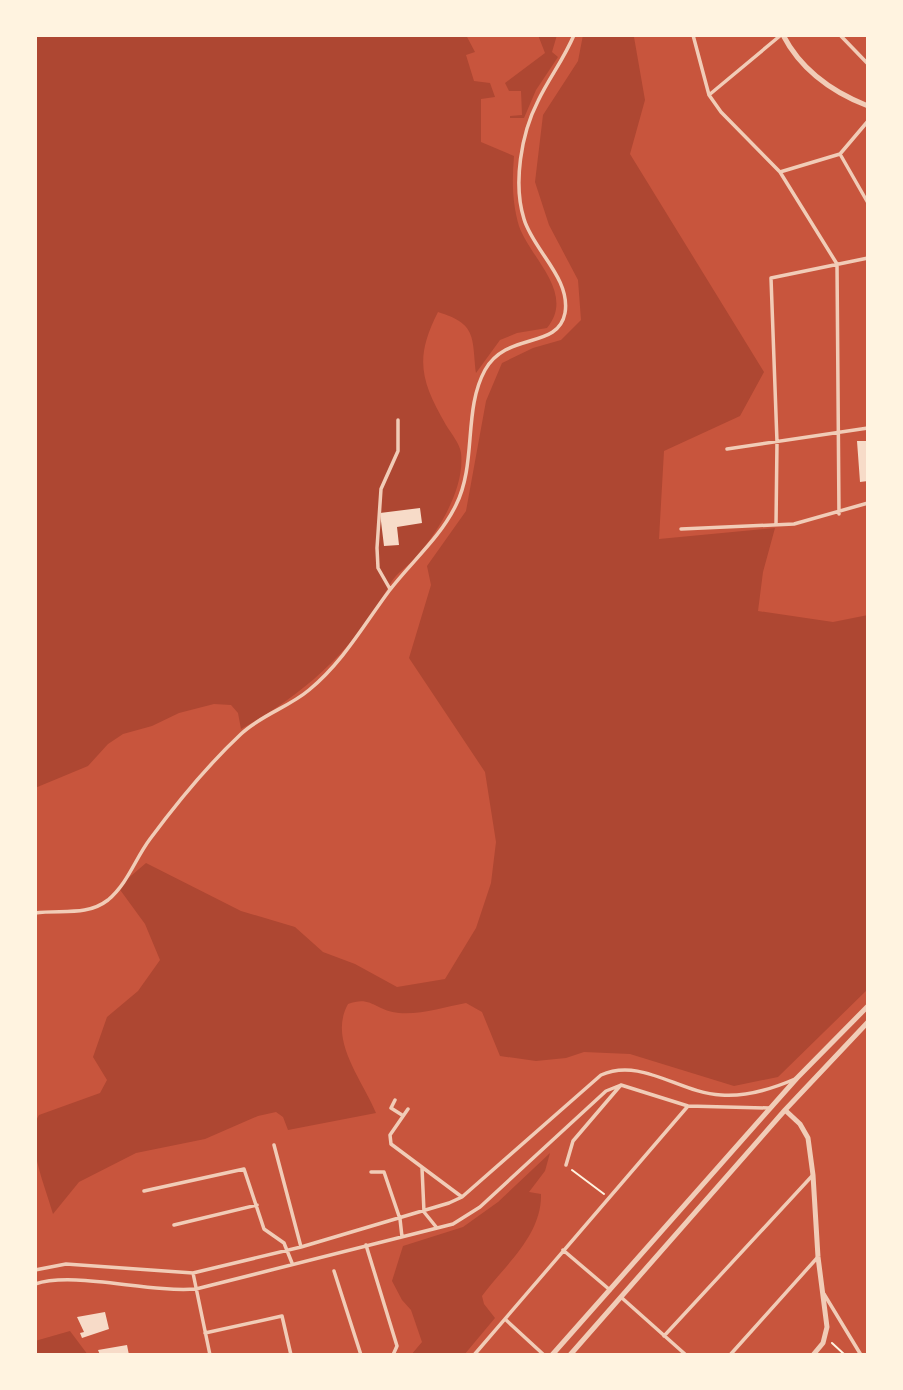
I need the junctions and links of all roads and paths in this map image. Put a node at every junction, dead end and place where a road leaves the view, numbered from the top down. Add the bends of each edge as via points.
1 (574, 35) edge
2 (693, 35) edge
3 (782, 35) edge
4 (840, 35) edge
5 (868, 64) edge
6 (709, 95) junction
7 (868, 106) edge
8 (868, 121) edge
9 (840, 154) junction
10 (780, 172) junction
11 (868, 203) edge
12 (868, 258) edge
13 (837, 264) junction
14 (398, 420) dead end
15 (868, 428) edge
16 (840, 432) junction
17 (777, 442) junction
18 (727, 449) dead end
19 (868, 503) edge
20 (839, 514) junction
21 (776, 525) junction
22 (681, 529) dead end
23 (390, 589) junction
24 (35, 913) edge
25 (868, 1006) edge
26 (868, 1021) edge
27 (815, 1059) junction
28 (824, 1068) junction
29 (797, 1078) junction
30 (621, 1085) junction
31 (395, 1100) dead end
32 (688, 1106) junction
33 (772, 1108) junction
34 (408, 1109) dead end
35 (785, 1110) junction
36 (402, 1115) junction
37 (274, 1145) dead end
38 (566, 1165) joint
39 (422, 1168) junction
40 (372, 1172) dead end
41 (813, 1175) junction
42 (144, 1191) dead end
43 (462, 1197) junction
44 (607, 1197) junction
45 (257, 1205) junction
46 (424, 1212) junction
47 (400, 1219) junction
48 (174, 1225) dead end
49 (438, 1228) junction
50 (402, 1237) junction
51 (366, 1244) junction
52 (301, 1247) junction
53 (288, 1250) junction
54 (564, 1250) junction
55 (818, 1256) junction
56 (292, 1264) junction
57 (35, 1270) edge
58 (334, 1271) dead end
59 (193, 1273) junction
60 (35, 1284) edge
61 (196, 1289) junction
62 (610, 1290) junction
63 (823, 1293) junction
64 (622, 1298) junction
65 (505, 1319) junction
66 (205, 1333) junction
67 (664, 1336) junction
68 (826, 1337) junction
69 (210, 1355) edge
70 (291, 1355) edge
71 (361, 1355) edge
72 (393, 1355) edge
73 (474, 1355) edge
74 (544, 1355) edge
75 (552, 1355) edge
76 (570, 1355) edge
77 (686, 1355) edge
78 (730, 1355) edge
79 (813, 1355) edge
80 (845, 1355) edge
81 (860, 1355) edge

1 - 23 street via 538,101 521,171 524,222 559,280 565,312 550,335 495,354 477,395 467,475 455,506 421,556
2 - 6 street
3 - 6 street
3 - 7 street via 827,88
4 - 5 street
6 - 10 street
8 - 9 street
9 - 10 street
9 - 11 street
10 - 13 street
12 - 13 street
13 - 16 street
13 - 17 street via 771,278
14 - 23 street via 398,452 381,489 377,548 378,568
15 - 16 street
16 - 17 street
16 - 20 street
17 - 18 street
17 - 21 street
19 - 20 street
20 - 21 street
21 - 22 street
23 - 24 street via 331,670 307,692 242,733 148,841 124,884 105,902 78,912
25 - 27 street
26 - 28 street
27 - 28 street
27 - 29 street
28 - 35 street
29 - 33 street
29 - 43 street via 770,1090 722,1095 635,1070 621,1068 601,1075
30 - 32 street
30 - 38 street via 573,1141
30 - 49 street via 606,1091 469,1216
31 - 36 street via 391,1108
32 - 33 street
32 - 44 street
33 - 35 street
33 - 62 street
34 - 36 street
35 - 41 street via 808,1138
35 - 64 street
36 - 39 street via 390,1135 391,1144
37 - 52 street
38 - 44 path
39 - 43 street
39 - 46 street
40 - 47 street via 384,1172
41 - 55 street
41 - 67 street
42 - 45 street via 241,1167
43 - 46 street
44 - 54 street
45 - 48 street
45 - 53 street via 264,1229
46 - 47 street
46 - 49 street
47 - 50 street
47 - 52 street
49 - 50 street
50 - 51 street
51 - 56 street
51 - 72 street via 397,1346
52 - 53 street
53 - 56 street
53 - 59 street
54 - 62 street
54 - 65 street
55 - 63 street
55 - 78 street
56 - 61 street
57 - 59 street via 66,1264
58 - 71 street
59 - 61 street
60 - 61 street via 60,1279 173,1291
61 - 66 street
62 - 75 street
63 - 68 street
63 - 81 street
64 - 67 street
64 - 76 street
65 - 73 street
65 - 74 street
66 - 69 street
66 - 70 street via 282,1316
67 - 77 street
68 - 79 street
68 - 80 path

